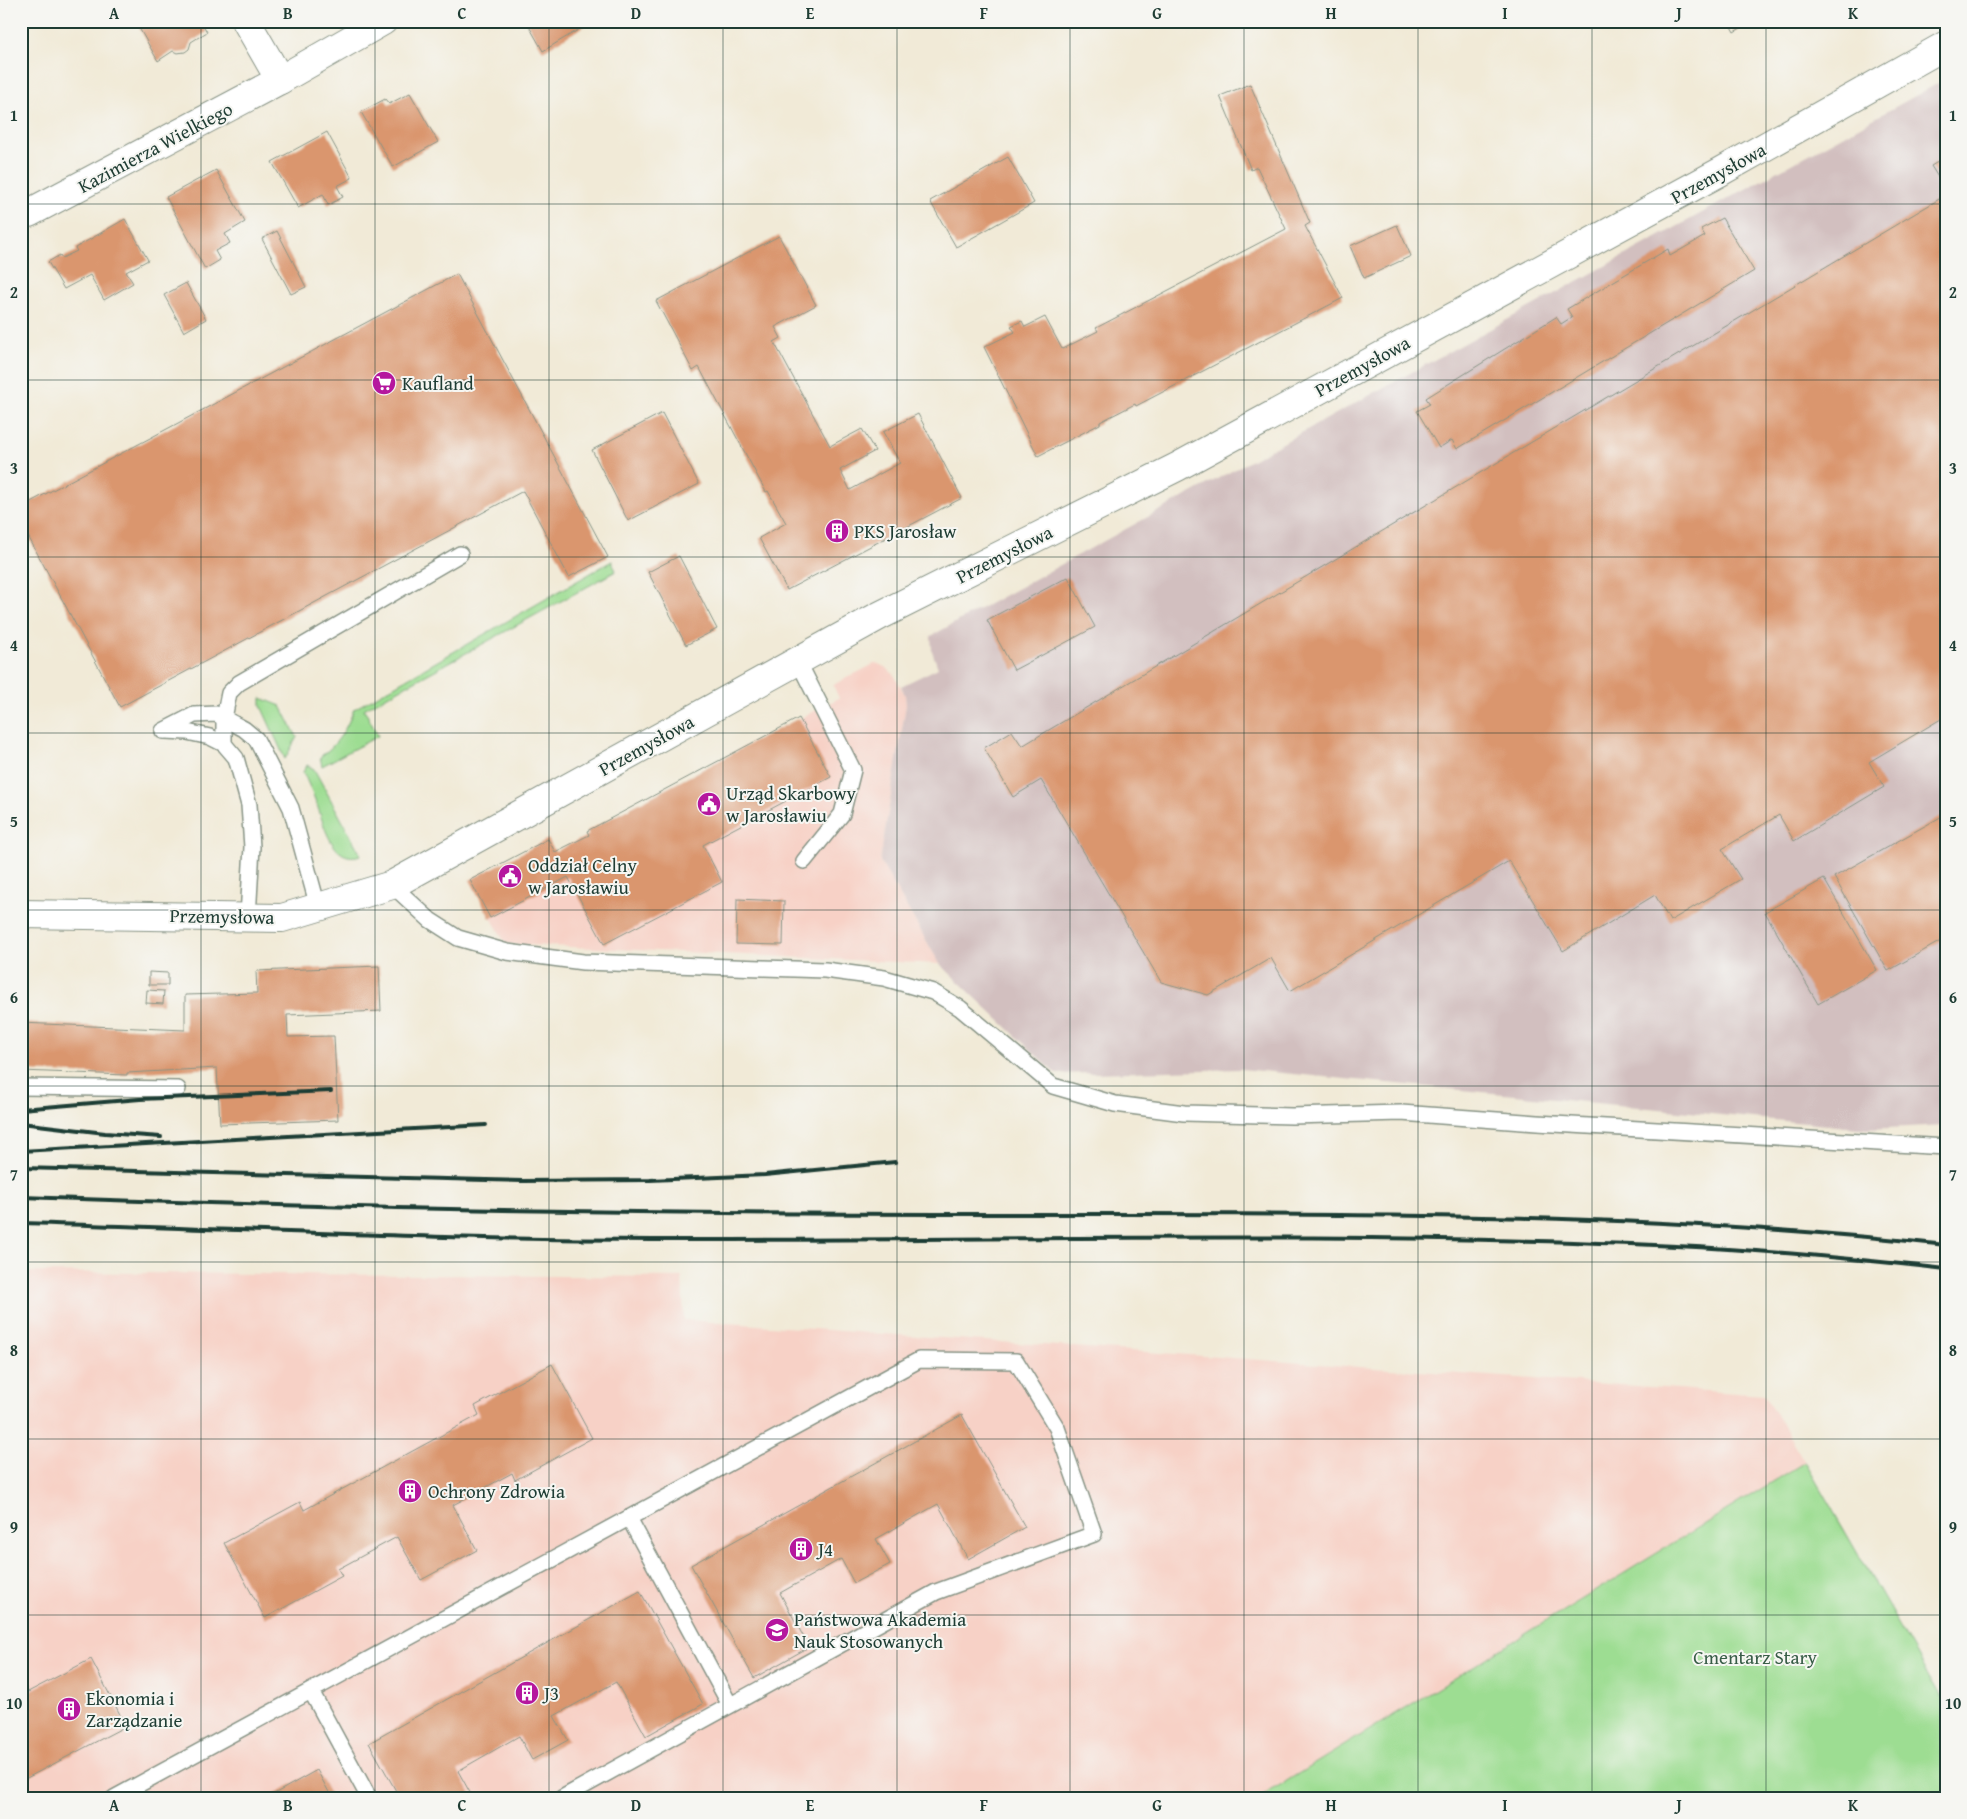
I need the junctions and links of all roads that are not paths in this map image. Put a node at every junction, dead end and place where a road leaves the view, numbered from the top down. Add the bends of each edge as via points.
1 (246, 21) edge
2 (382, 21) edge
3 (1946, 45) edge
4 (280, 80) junction
5 (29, 213) dead end
6 (460, 554) dead end
7 (798, 661) junction
8 (224, 718) junction
9 (224, 744) junction
10 (804, 861) dead end
11 (392, 885) junction
12 (318, 907) junction
13 (21, 914) edge
14 (248, 917) junction
15 (21, 1087) edge
16 (178, 1089) dead end
17 (1946, 1147) edge
18 (629, 1518) junction
19 (311, 1691) junction
20 (730, 1705) junction
21 (114, 1798) edge
22 (369, 1798) edge
23 (562, 1798) edge

1 - 4 street
2 - 4 street, Kazimierza Wielkiego
3 - 7 street, Przemysłowa via 1720,172 1177,467 879,616
4 - 5 street, Kazimierza Wielkiego
6 - 8 lane via 239,683 229,693
7 - 10 lane via 853,770 842,814
7 - 11 street, Przemysłowa
8 - 9 lane
8 - 9 lane via 216,714 194,715 163,731 187,732
8 - 12 lane via 256,739 291,808
9 - 14 lane via 236,758 250,804 252,847
11 - 12 street, Przemysłowa
11 - 17 lane via 430,920 458,938 507,952 583,962 825,970 884,978 933,992 960,1008 1053,1086 1115,1104 1184,1113 1292,1116 1401,1113
12 - 14 street, Przemysłowa via 282,918
13 - 14 street, Przemysłowa
15 - 16 lane
18 - 19 lane
18 - 20 lane
18 - 20 lane via 919,1360 1016,1361 1057,1428 1094,1534 936,1592
19 - 21 lane
19 - 22 lane
20 - 23 lane

